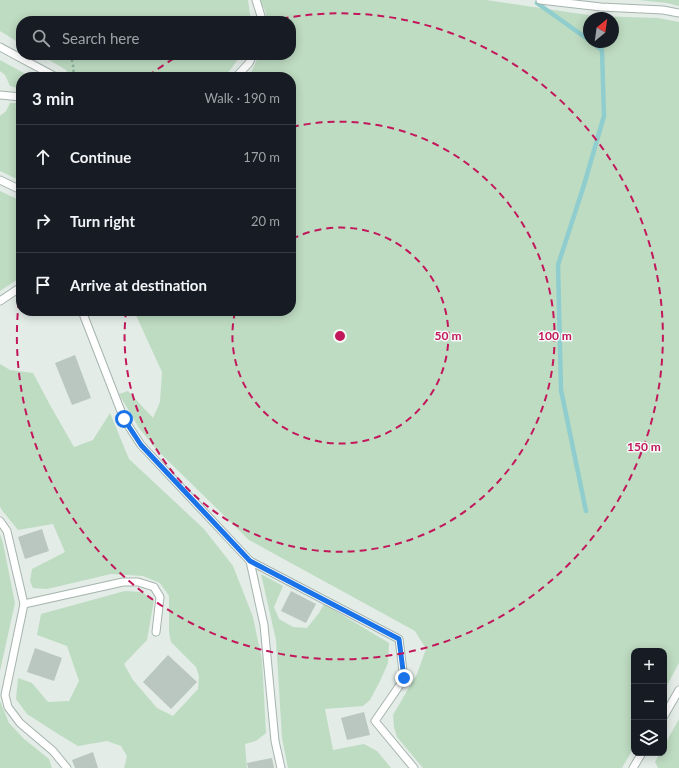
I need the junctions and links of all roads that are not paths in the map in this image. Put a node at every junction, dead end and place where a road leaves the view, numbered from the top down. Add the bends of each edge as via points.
1 (256, 0) edge
2 (540, 0) edge
3 (679, 13) edge
4 (261, 16) edge
5 (0, 47) edge
6 (16, 56) edge
7 (24, 60) edge
8 (250, 60) edge
9 (47, 72) edge
10 (240, 72) edge
11 (0, 95) edge
12 (16, 97) edge
13 (0, 180) edge
14 (16, 188) edge
15 (16, 290) edge
16 (0, 301) edge
17 (84, 316) edge
18 (0, 521) edge
19 (250, 561) junction
20 (24, 604) junction
21 (156, 632) dead end
22 (679, 690) edge
23 (667, 711) edge
24 (640, 756) edge
25 (67, 768) edge
26 (281, 768) edge
27 (414, 768) edge
28 (633, 768) edge

1 - 4 lane
2 - 3 lane
5 - 6 lane
7 - 9 lane
8 - 10 lane
11 - 12 lane
13 - 14 lane
15 - 16 lane
17 - 19 lane via 124,419 141,445
18 - 20 lane via 7,531
19 - 26 lane via 264,625 275,740
19 - 27 lane via 399,639 404,678 375,721
20 - 21 lane via 123,582 138,582 154,587 160,597
20 - 25 lane via 5,695 8,707 20,724 53,751
22 - 23 lane
24 - 28 lane

